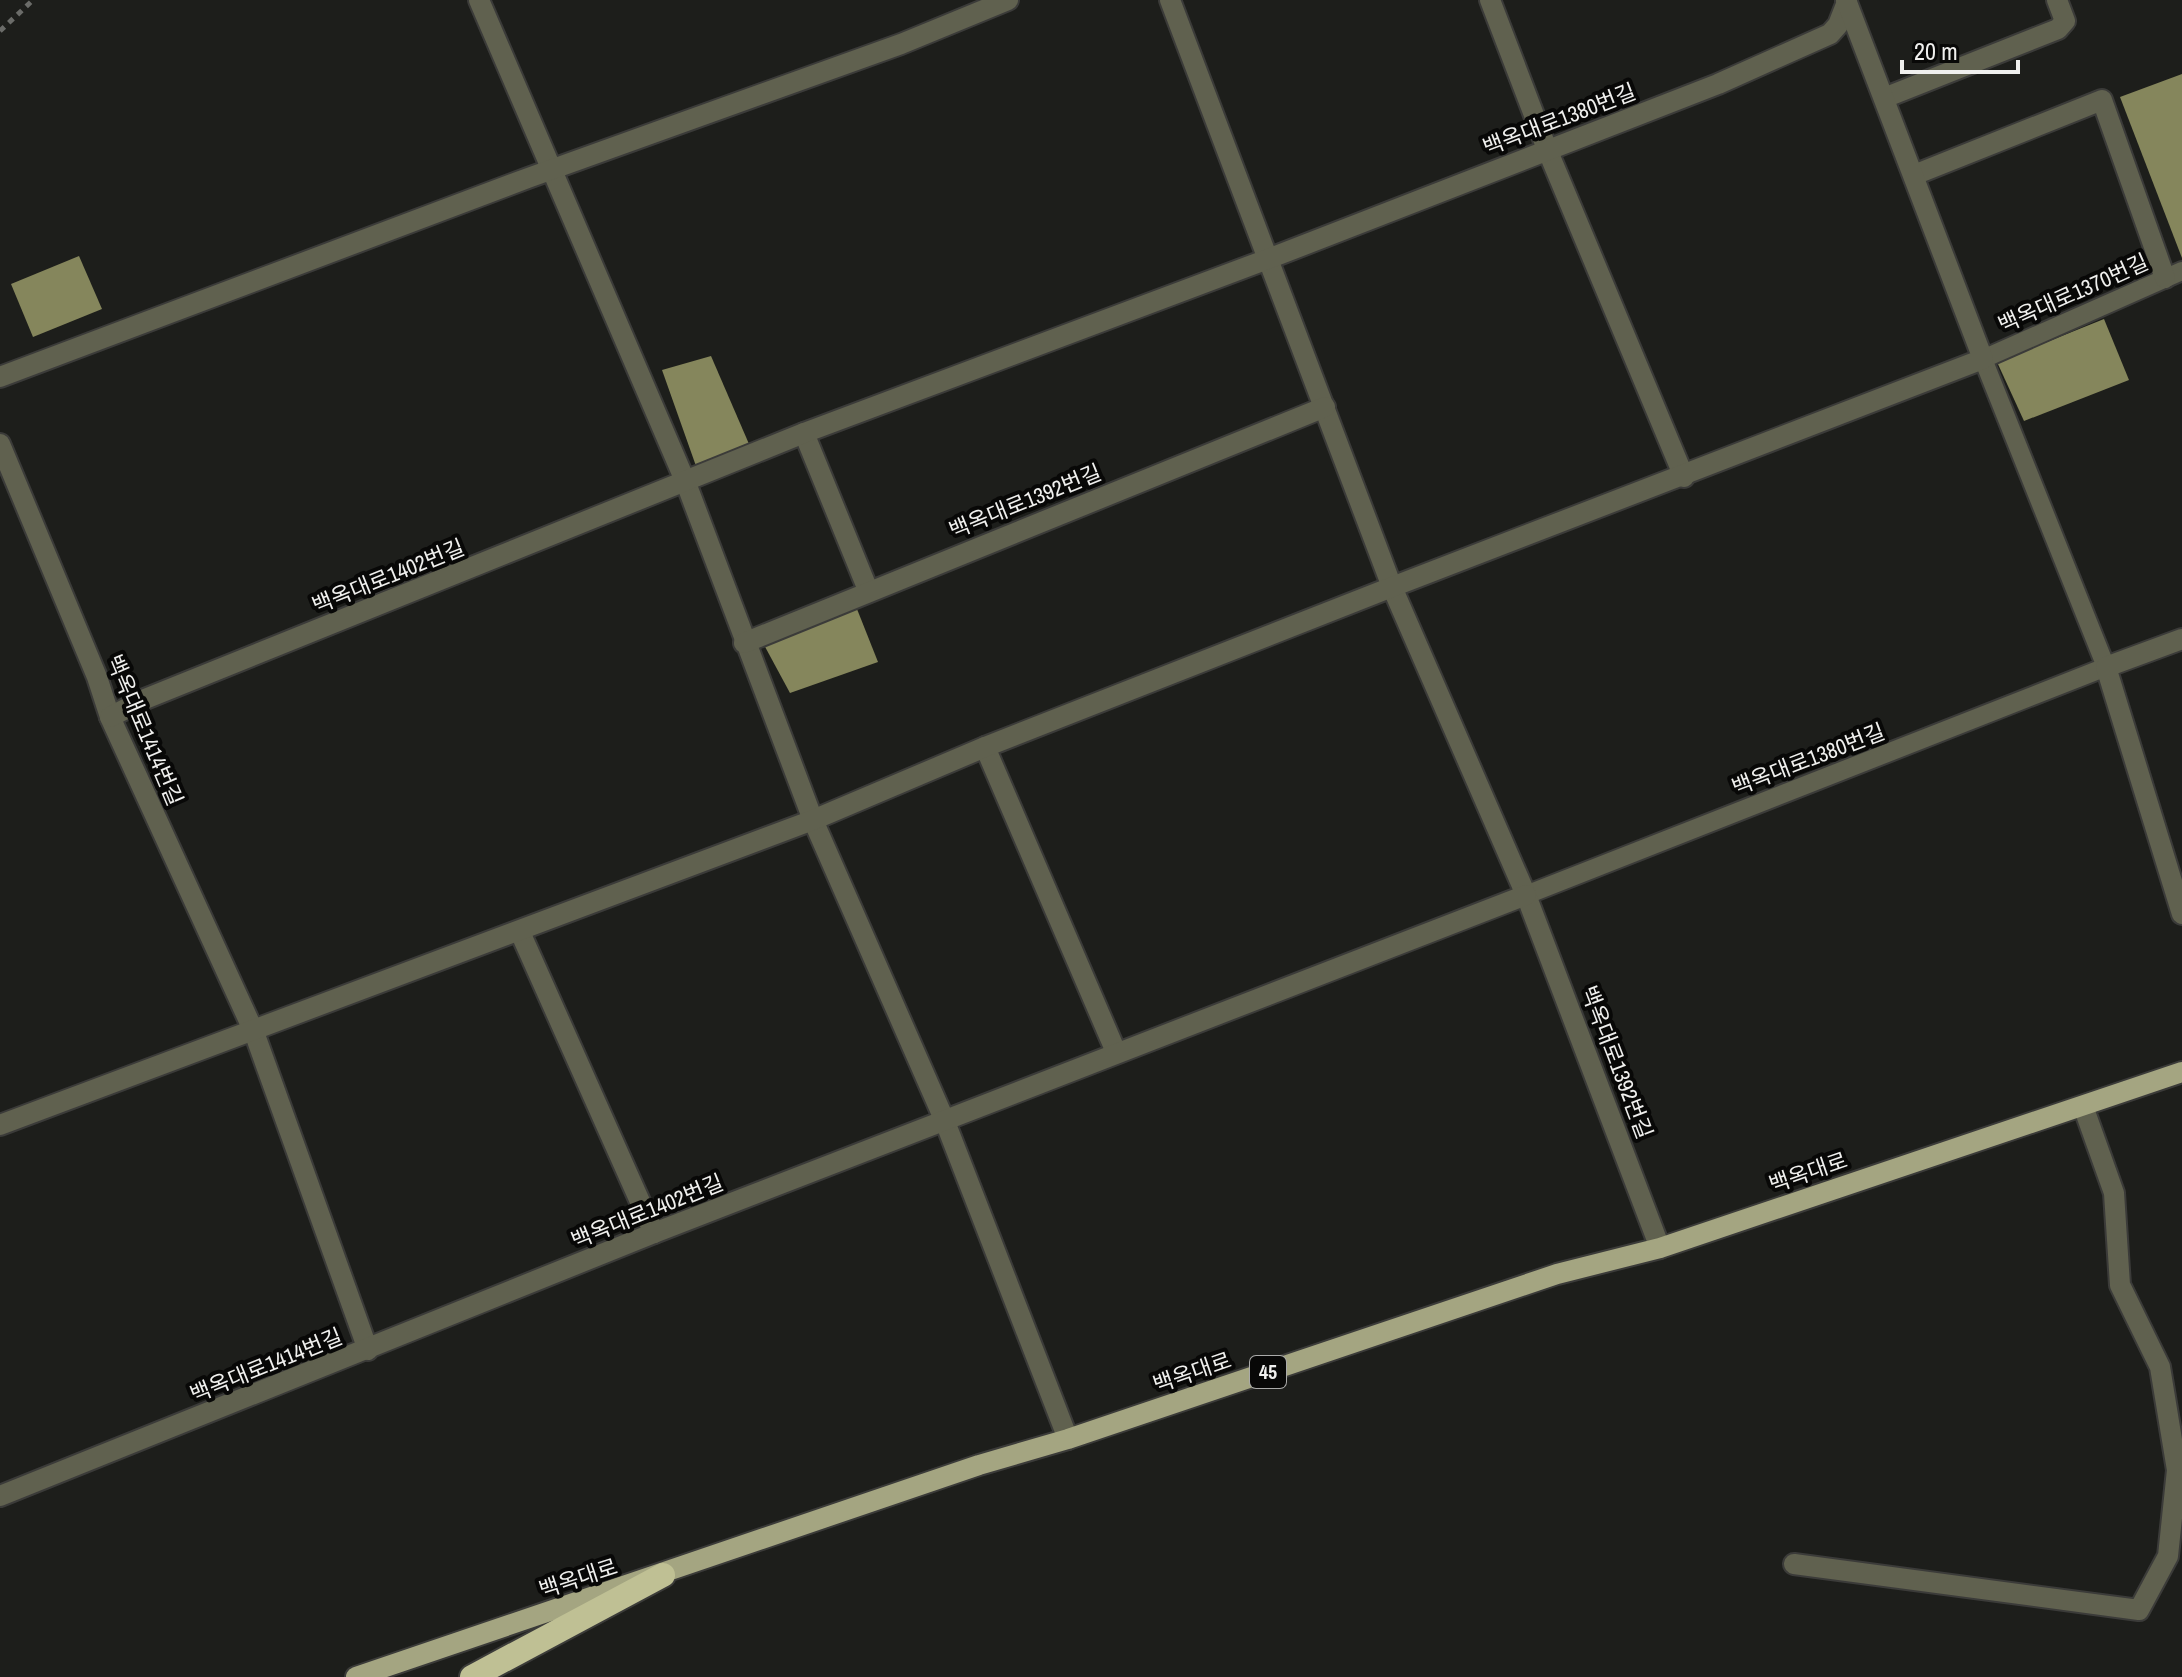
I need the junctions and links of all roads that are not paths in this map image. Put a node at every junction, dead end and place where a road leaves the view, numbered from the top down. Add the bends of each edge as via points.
1 (479, 0) edge
2 (1008, 0) edge
3 (1170, 0) edge
4 (1490, 0) edge
5 (2057, 0) edge
6 (1848, 1) edge
7 (1884, 98) junction
8 (1547, 149) junction
9 (552, 170) junction
10 (1914, 175) junction
11 (1268, 259) junction
12 (2174, 275) edge
13 (1983, 359) junction
14 (0, 377) edge
15 (1325, 407) junction
16 (804, 433) junction
17 (0, 444) edge
18 (1684, 477) junction
19 (686, 483) junction
20 (1392, 587) junction
21 (868, 590) junction
22 (2182, 639) edge
23 (744, 643) junction
24 (2106, 667) junction
25 (110, 717) junction
26 (985, 747) junction
27 (813, 820) junction
28 (1526, 895) junction
29 (2182, 914) edge
30 (520, 932) junction
31 (254, 1032) junction
32 (1116, 1052) junction
33 (2182, 1072) edge
34 (2083, 1106) junction
35 (944, 1119) junction
36 (0, 1125) edge
37 (654, 1233) junction
38 (1660, 1248) junction
39 (368, 1350) junction
40 (1068, 1439) junction
41 (0, 1496) edge
42 (1794, 1564) dead end
43 (663, 1575) junction
44 (356, 1677) edge
45 (472, 1677) edge

1 - 9 street
2 - 9 street
3 - 11 street, 백옥대로1392번길
4 - 8 street
5 - 7 street via 2065,21 2058,29
6 - 7 street, 백옥대로1380번길
6 - 8 street, 백옥대로1380번길 via 1830,34 1718,84
7 - 10 street, 백옥대로1380번길
8 - 11 street, 백옥대로1380번길
8 - 18 street
9 - 14 street
9 - 19 street
10 - 12 street via 2102,100
10 - 13 street, 백옥대로1380번길
11 - 15 street, 백옥대로1392번길
11 - 16 street
12 - 13 lane, 백옥대로1370번길
13 - 18 street
13 - 24 lane, 백옥대로1380번길
15 - 20 street, 백옥대로1392번길
15 - 21 street, 백옥대로1392번길
16 - 19 street
16 - 21 street
17 - 25 street, 백옥대로1414번길
18 - 20 street
19 - 23 street
19 - 25 street, 백옥대로1402번길
20 - 26 street
20 - 28 street, 백옥대로1392번길
21 - 23 street, 백옥대로1392번길
22 - 24 street
23 - 27 street
24 - 28 lane, 백옥대로1380번길
24 - 29 street, 백옥대로1380번길
25 - 31 street, 백옥대로1414번길
26 - 27 street
26 - 32 street
27 - 30 street
27 - 35 street
28 - 32 street
28 - 38 street, 백옥대로1392번길
30 - 31 street
30 - 37 street
31 - 36 street
31 - 39 street, 백옥대로1414번길
32 - 35 street
33 - 34 main road, 백옥대로 / 45
34 - 38 main road, 백옥대로 / 45
34 - 42 street via 2114,1193 2120,1285 2160,1367 2177,1470 2168,1556 2139,1610
35 - 37 street, 백옥대로1402번길
35 - 40 street
37 - 39 street, 백옥대로1402번길
38 - 40 main road, 백옥대로 / 45 via 1557,1274
39 - 41 street, 백옥대로1414번길
40 - 43 main road, 백옥대로 / 45
43 - 44 main road, 백옥대로 / 45
43 - 45 highway

